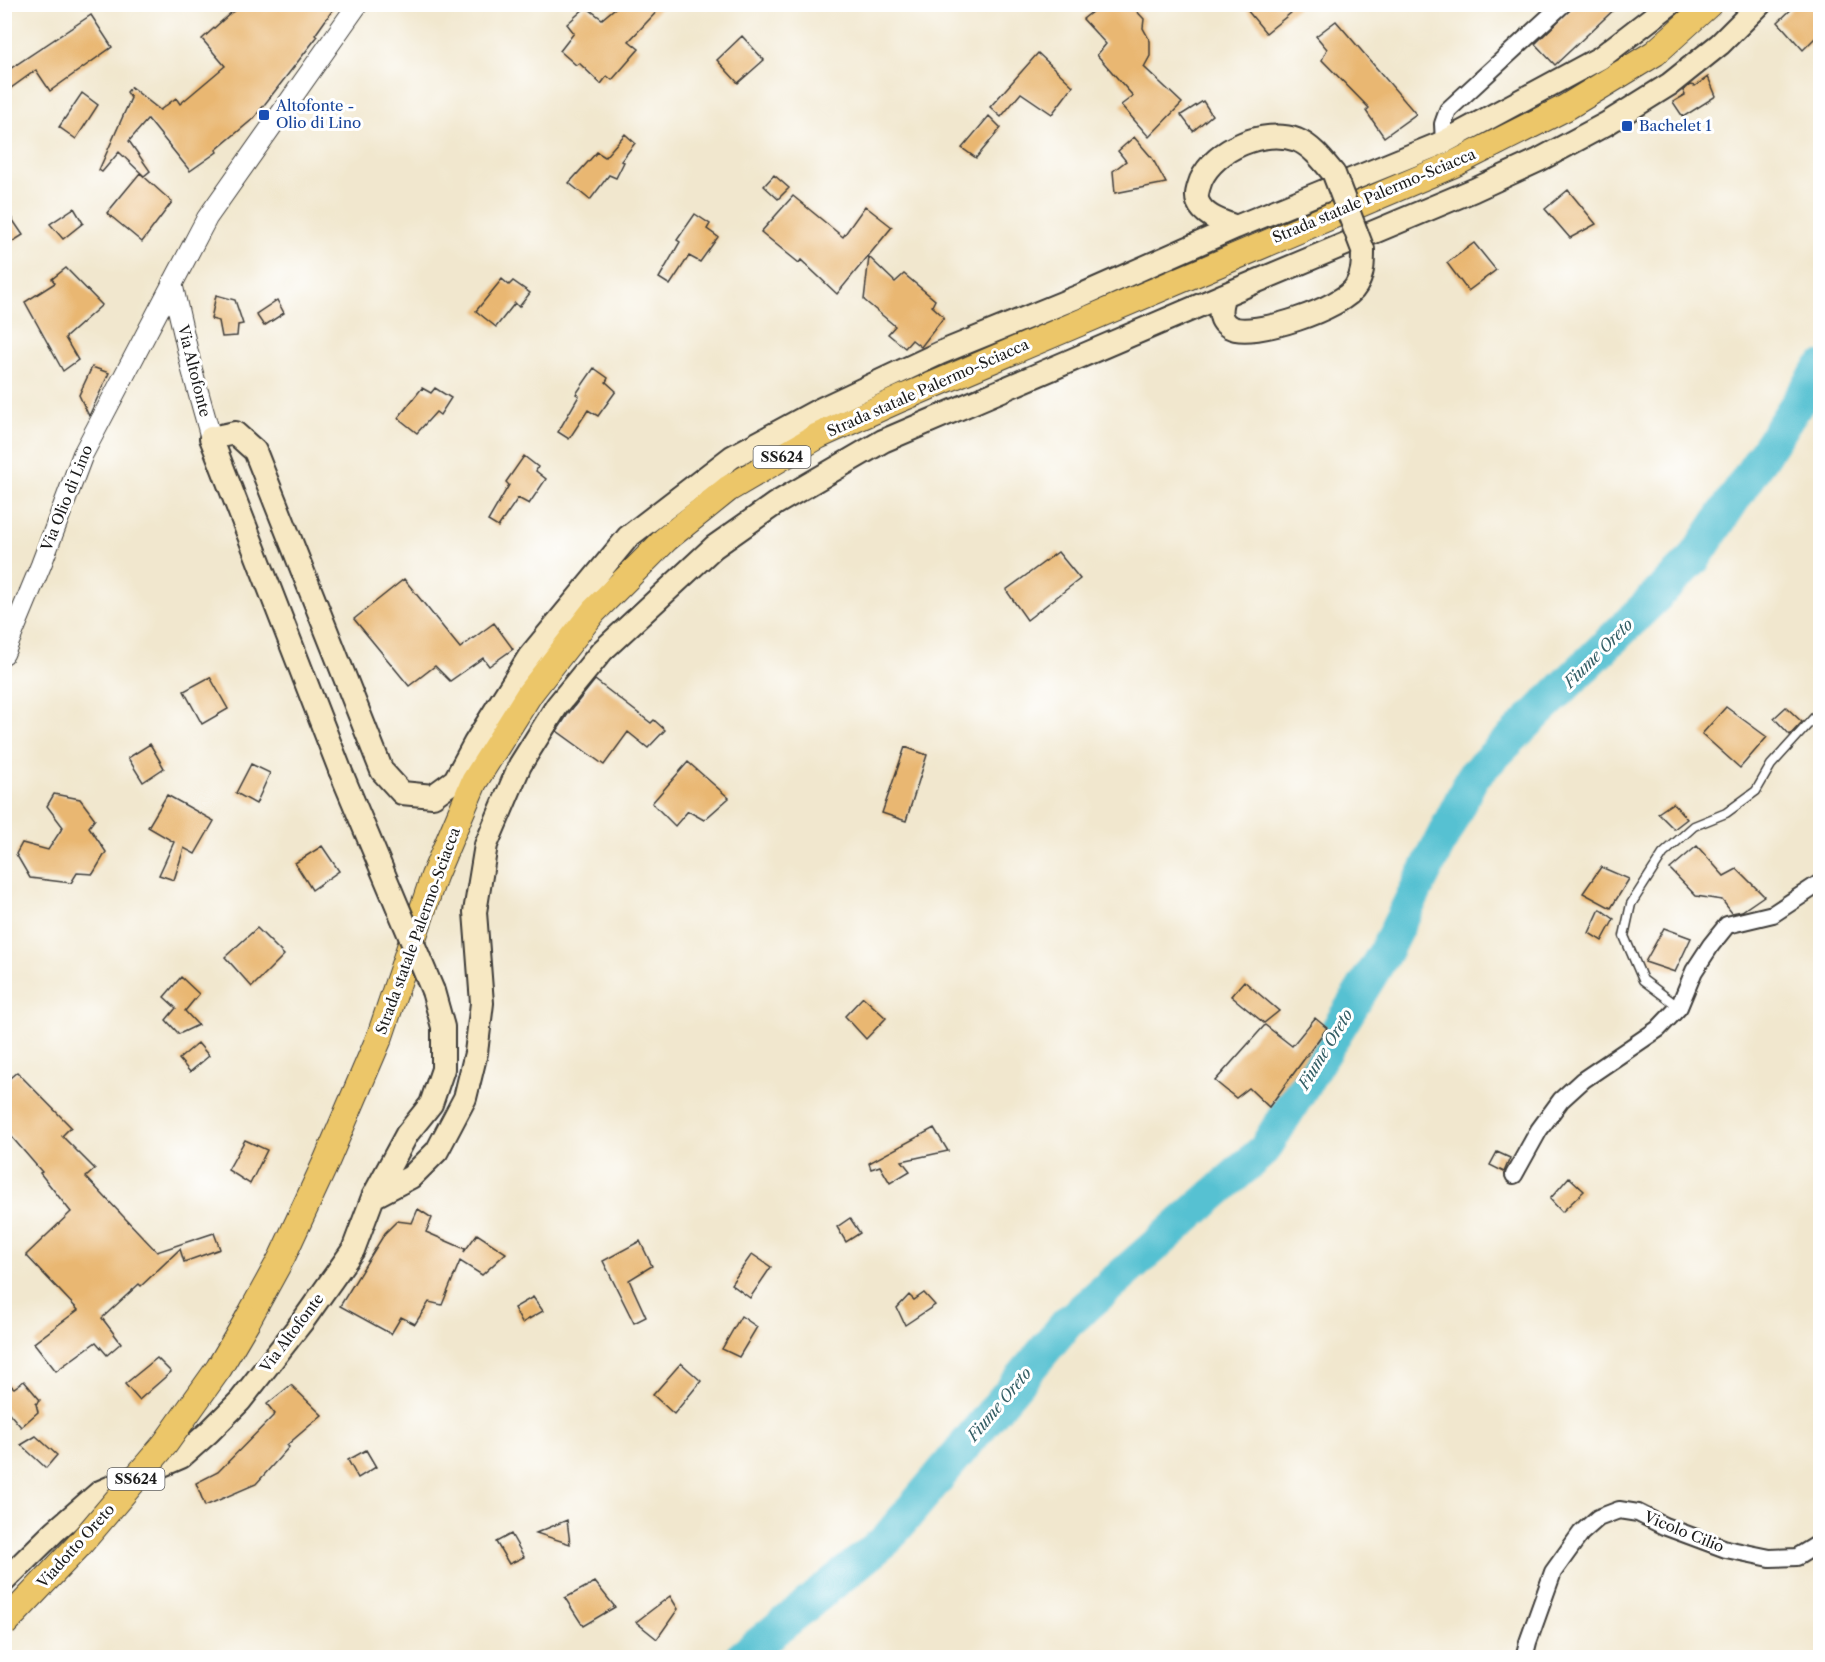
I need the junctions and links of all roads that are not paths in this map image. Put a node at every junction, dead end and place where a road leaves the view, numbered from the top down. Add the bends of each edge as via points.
1 (358, 4) edge
2 (1563, 4) edge
3 (1670, 4) edge
4 (1709, 4) edge
5 (1760, 4) edge
6 (1444, 142) junction
7 (1236, 227) junction
8 (172, 283) junction
9 (1224, 295) junction
10 (211, 438) junction
11 (4, 654) edge
12 (1821, 711) edge
13 (1821, 883) edge
14 (1679, 1007) junction
15 (1514, 1175) dead end
16 (373, 1197) junction
17 (248, 1319) joint
18 (1821, 1543) edge
19 (4, 1581) edge
20 (4, 1624) edge
21 (1524, 1658) edge

1 - 8 street via 207,218
2 - 6 street via 1448,110 1443,124
3 - 6 main road via 1599,58
4 - 17 main road, Strada statale Palermo-Sciacca / SS624 via 1655,53 1565,108 1454,164 818,436 728,489 666,539 594,610 530,693 474,782 434,876 380,1036 282,1257
5 - 9 main road via 1720,44 1670,84 1587,134 1474,190
6 - 7 main road
7 - 9 main road, bridge via 1210,216 1198,202 1205,170 1219,156 1251,141 1276,136 1298,140 1334,174 1363,250 1362,272 1356,288 1339,303 1269,327 1230,328 1221,319
7 - 10 main road via 940,353 819,410 732,458 628,537 529,657 455,780 433,796 402,793 382,771 255,451 235,433
8 - 10 street, Via Altofonte
8 - 11 street, Via Olio di Lino via 82,454
9 - 16 main road via 883,441 837,467 714,547 602,651 556,706 520,765 486,845 475,912 482,1003 465,1098 437,1151 411,1177
10 - 16 main road, Via Altofonte, bridge via 340,770 433,991 443,1027 444,1069 431,1104 406,1134
12 - 14 lane via 1771,765 1756,791 1725,813 1694,826 1663,854 1631,904 1624,936 1643,980
13 - 14 street via 1773,914 1728,924 1694,971
14 - 15 street via 1658,1029 1583,1080 1561,1100
16 - 19 main road, Via Altofonte via 353,1250 240,1401 181,1457 100,1492
17 - 20 main road, Viadotto Oreto / SS624, bridge via 165,1444 80,1544
18 - 21 street, Vicolo Cilio via 1797,1557 1770,1558 1726,1549 1638,1513 1619,1510 1598,1518 1581,1533 1553,1572

